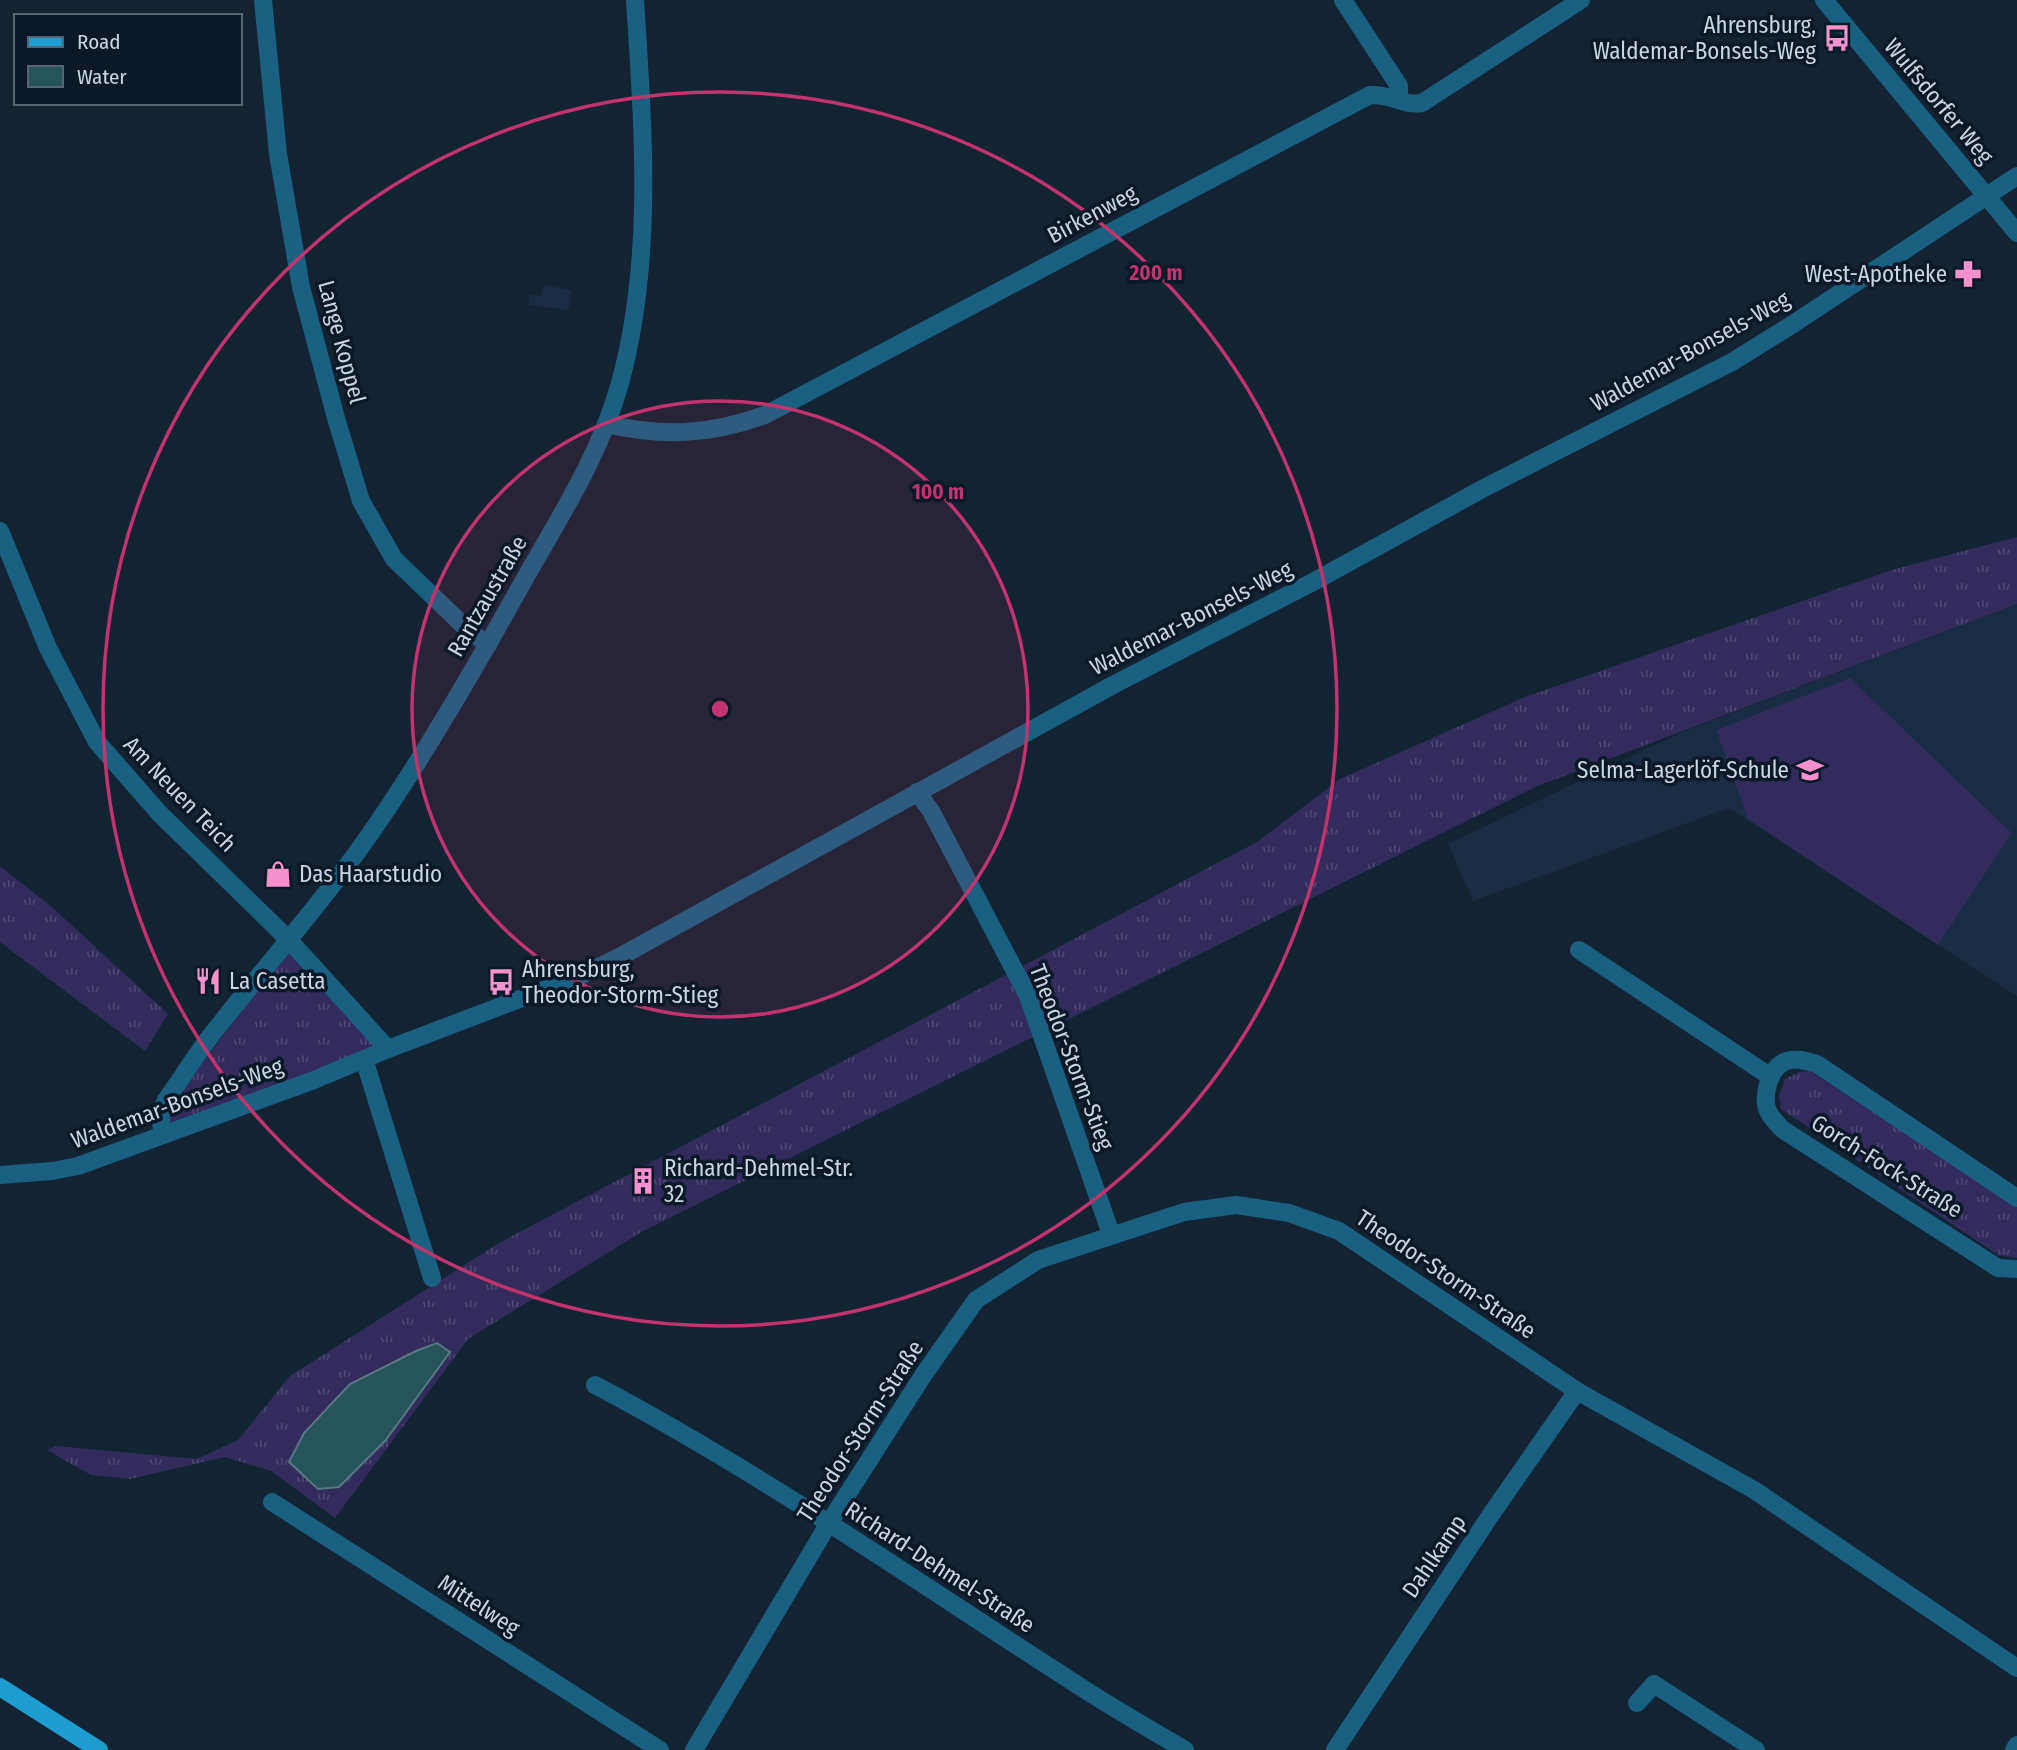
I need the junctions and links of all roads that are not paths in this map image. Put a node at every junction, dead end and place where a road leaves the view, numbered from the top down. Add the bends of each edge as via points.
1 (263, 0) edge
2 (635, 0) edge
3 (1343, 0) edge
4 (1581, 0) edge
5 (1824, 0) edge
6 (1399, 99) junction
7 (2017, 176) edge
8 (1986, 196) junction
9 (2017, 233) edge
10 (606, 424) junction
11 (0, 531) edge
12 (488, 645) junction
13 (917, 792) junction
14 (289, 940) junction
15 (1578, 950) dead end
16 (388, 1049) junction
17 (364, 1059) junction
18 (1771, 1077) junction
19 (163, 1135) junction
20 (0, 1178) edge
21 (2017, 1198) edge
22 (1111, 1234) junction
23 (2017, 1269) edge
24 (432, 1278) dead end
25 (595, 1385) dead end
26 (1577, 1391) junction
27 (272, 1502) dead end
28 (829, 1523) junction
29 (2017, 1668) edge
30 (0, 1687) edge
31 (1637, 1703) dead end
32 (2017, 1745) edge
33 (99, 1750) edge
34 (660, 1750) edge
35 (694, 1750) edge
36 (1185, 1750) edge
37 (1335, 1750) edge
38 (1756, 1750) edge
39 (2014, 1750) edge

1 - 12 street, Lange Koppel via 278,154 301,287 361,501 394,559
2 - 10 street, Rantzaustraße via 644,188 640,262 633,326
3 - 6 street via 1399,86
4 - 6 street, Birkenweg via 1422,103 1409,105
5 - 8 street, Wulfsdorfer Weg
6 - 10 street, Birkenweg via 1370,95 765,415 732,427 695,432 639,432
7 - 8 street, Waldemar-Bonsels-Weg
8 - 9 street, Wulfsdorfer Weg
8 - 13 street, Waldemar-Bonsels-Weg via 1732,362 1483,488
10 - 12 street, Rantzaustraße via 588,467
11 - 14 street, Am Neuen Teich via 48,648 97,742 160,814
12 - 14 street, Rantzaustraße via 381,818
13 - 16 street, Waldemar-Bonsels-Weg via 580,976
13 - 22 street, Theodor-Storm-Stieg via 1028,996
14 - 16 street, Am Neuen Teich
14 - 19 street, Rantzaustraße via 218,1026 166,1100 160,1121
15 - 18 street
16 - 17 street, Waldemar-Bonsels-Weg
17 - 19 street, Waldemar-Bonsels-Weg
17 - 24 street
18 - 21 street, Gorch-Fock-Straße via 1782,1062 1794,1059 1817,1064
18 - 23 street, Gorch-Fock-Straße via 1766,1104 1782,1129 1998,1268
19 - 20 street, Waldemar-Bonsels-Weg via 78,1166
22 - 26 street, Theodor-Storm-Straße via 1184,1212 1236,1205 1289,1213 1339,1231
22 - 28 street, Theodor-Storm-Straße via 1038,1260 976,1300
25 - 28 street, Richard-Dehmel-Straße via 658,1418
26 - 29 street, Theodor-Storm-Straße via 1754,1490
26 - 37 street, Dahlkamp
27 - 34 street, Mittelweg
28 - 35 street, Theodor-Storm-Straße
28 - 36 street, Richard-Dehmel-Straße
30 - 33 main road
31 - 38 street via 1654,1684
32 - 39 street

